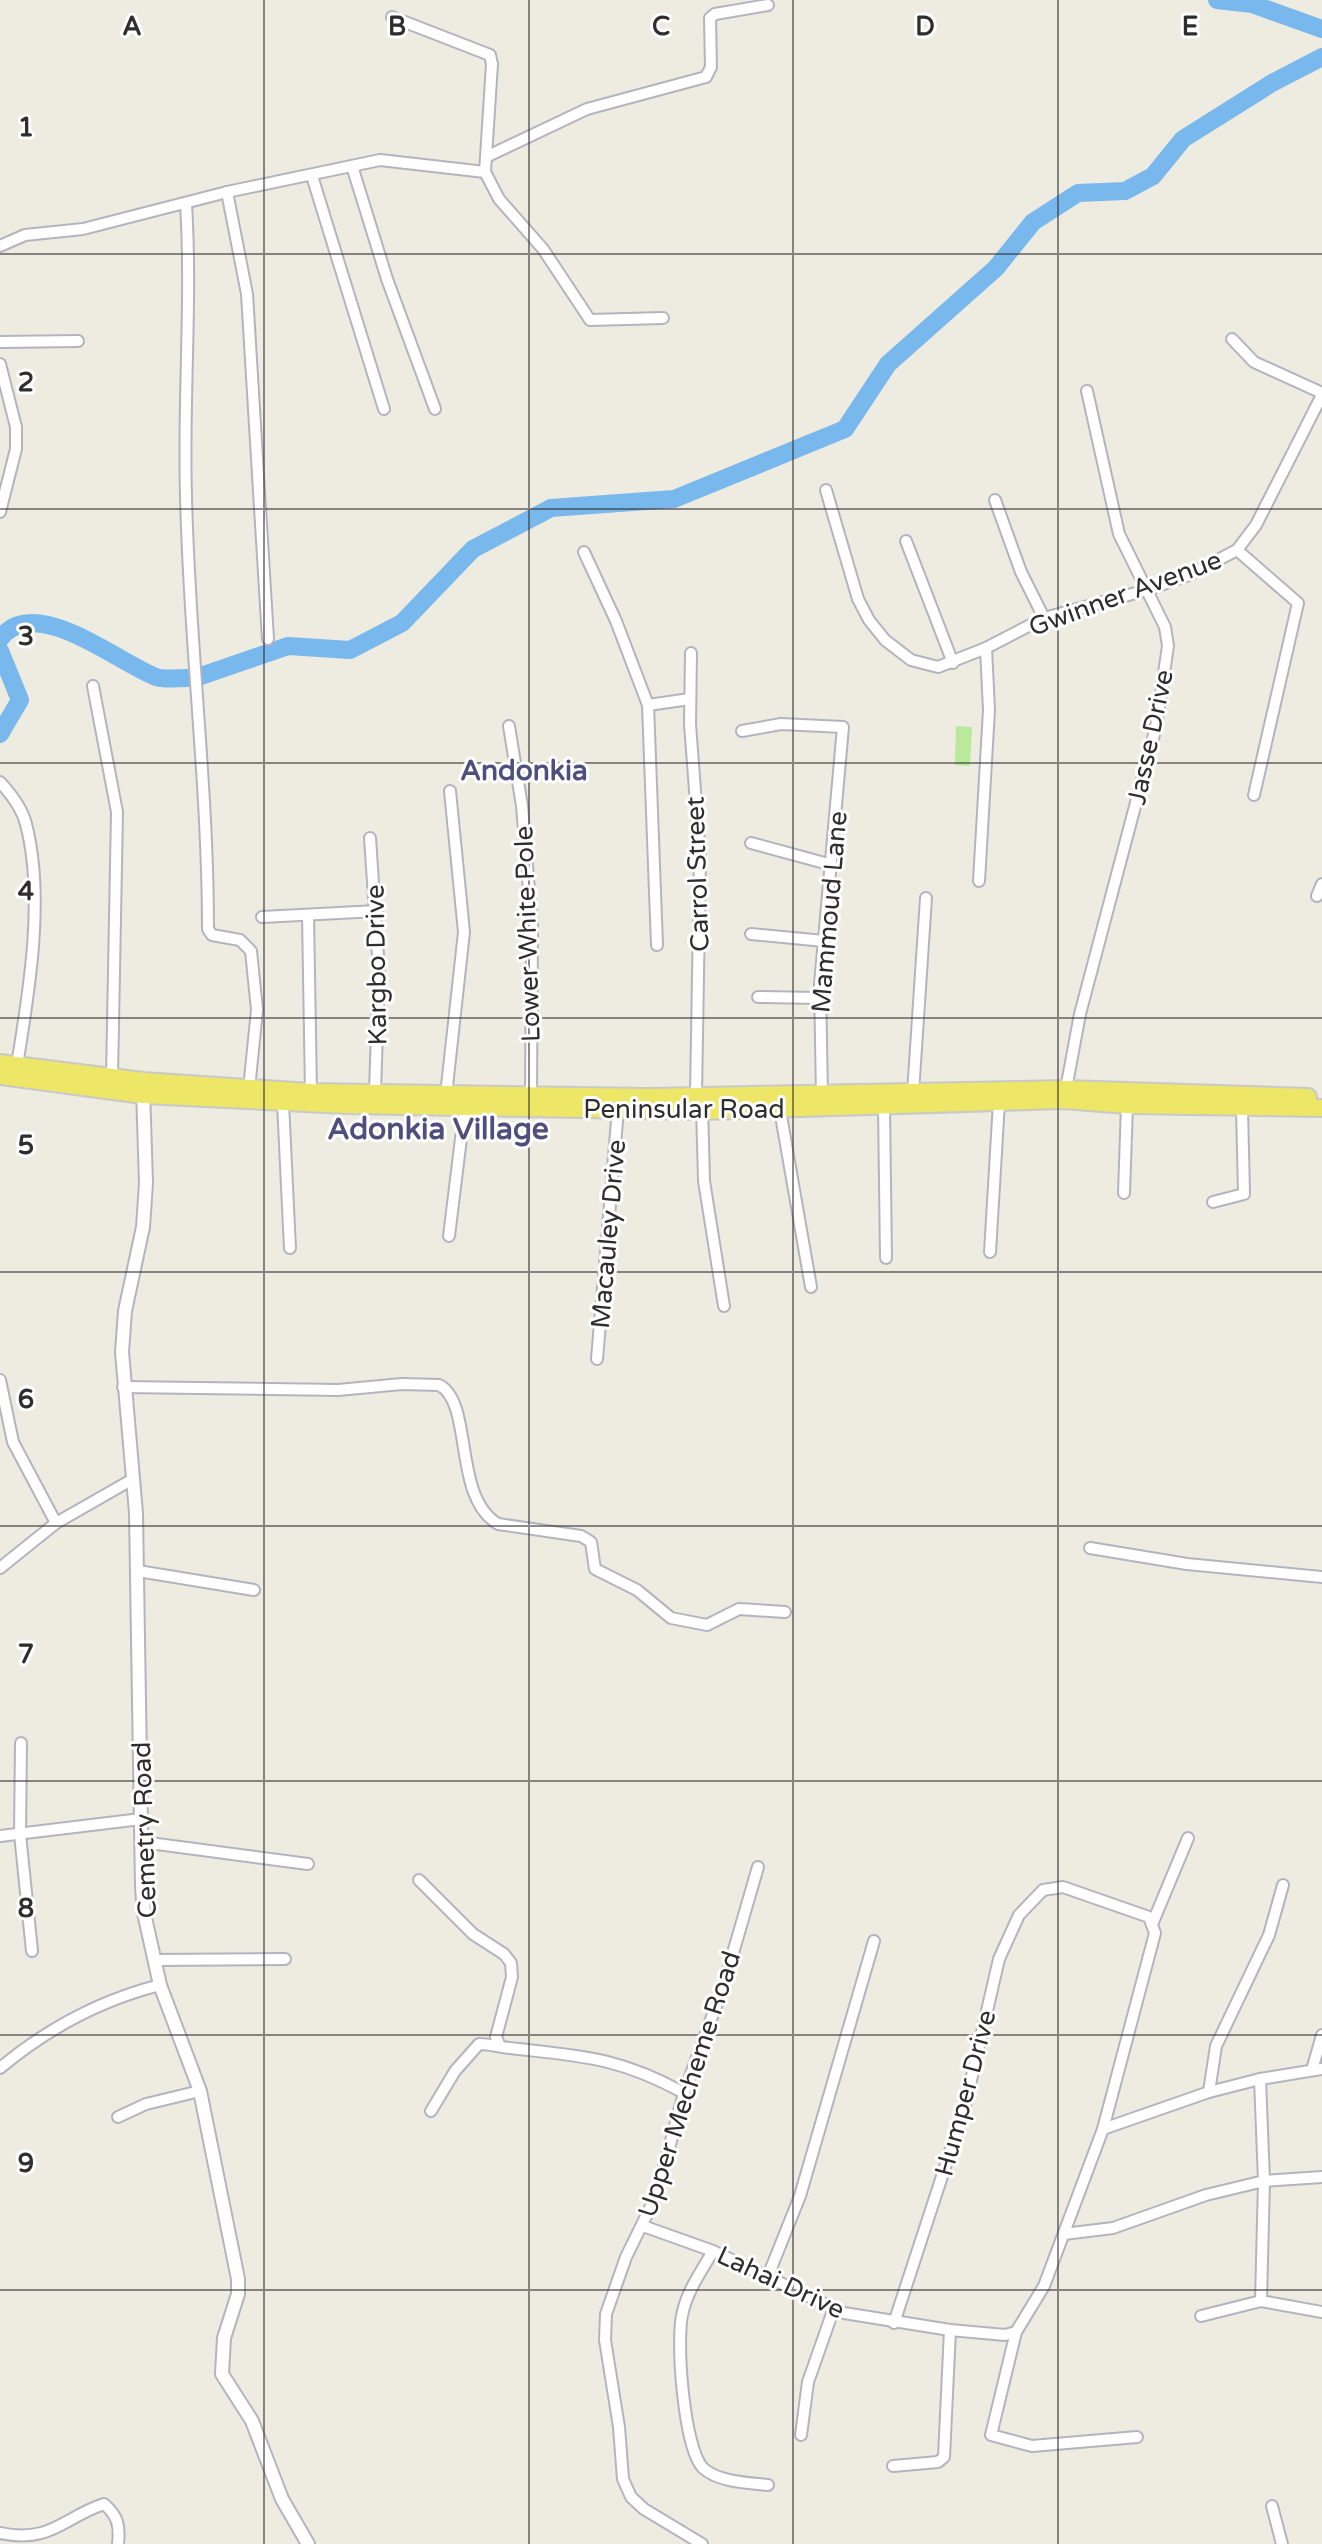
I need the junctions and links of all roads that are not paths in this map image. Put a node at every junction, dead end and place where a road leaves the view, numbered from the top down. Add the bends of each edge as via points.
1 (768, 5) dead end
2 (392, 17) dead end
3 (488, 156) junction
4 (352, 166) junction
5 (485, 172) junction
6 (312, 176) junction
7 (227, 192) junction
8 (186, 204) junction
9 (0, 246) edge
10 (663, 318) dead end
11 (1232, 339) dead end
12 (78, 341) dead end
13 (0, 342) edge
14 (0, 364) edge
15 (1087, 391) dead end
16 (1322, 394) edge
17 (384, 409) dead end
18 (435, 409) dead end
19 (826, 490) dead end
20 (995, 500) dead end
21 (0, 512) edge
22 (906, 541) dead end
23 (1237, 550) junction
24 (584, 552) dead end
25 (1147, 590) junction
26 (1044, 618) junction
27 (268, 639) dead end
28 (986, 648) junction
29 (691, 653) dead end
30 (953, 663) junction
31 (93, 686) dead end
32 (690, 699) junction
33 (648, 705) junction
34 (509, 726) dead end
35 (742, 731) dead end
36 (0, 782) edge
37 (450, 791) dead end
38 (1254, 795) dead end
39 (370, 838) dead end
40 (751, 843) dead end
41 (832, 865) junction
42 (979, 881) dead end
43 (1322, 884) edge
44 (1317, 896) dead end
45 (926, 898) dead end
46 (377, 911) junction
47 (308, 915) junction
48 (262, 917) dead end
49 (751, 934) dead end
50 (824, 941) junction
51 (657, 945) dead end
52 (758, 997) dead end
53 (819, 998) junction
54 (0, 1063) edge
55 (17, 1065) junction
56 (0, 1076) edge
57 (112, 1077) junction
58 (143, 1088) junction
59 (249, 1089) junction
60 (1066, 1089) junction
61 (311, 1092) junction
62 (375, 1092) junction
63 (913, 1093) junction
64 (446, 1095) junction
65 (531, 1096) junction
66 (822, 1096) junction
67 (1322, 1097) edge
68 (700, 1101) junction
69 (999, 1102) junction
70 (283, 1103) junction
71 (1127, 1105) junction
72 (465, 1106) junction
73 (884, 1107) junction
74 (1242, 1108) junction
75 (1322, 1108) edge
76 (618, 1109) junction
77 (780, 1110) junction
78 (1124, 1193) dead end
79 (1213, 1202) dead end
80 (449, 1236) dead end
81 (290, 1248) dead end
82 (990, 1252) dead end
83 (886, 1258) dead end
84 (811, 1287) dead end
85 (724, 1306) dead end
86 (597, 1359) dead end
87 (0, 1380) edge
88 (123, 1387) junction
89 (133, 1479) junction
90 (56, 1523) junction
91 (1090, 1548) dead end
92 (0, 1568) edge
93 (138, 1571) junction
94 (1322, 1577) edge
95 (254, 1590) dead end
96 (785, 1612) dead end
97 (21, 1743) dead end
98 (141, 1819) junction
99 (20, 1834) junction
100 (0, 1836) edge
101 (1188, 1838) dead end
102 (142, 1842) junction
103 (308, 1864) dead end
104 (758, 1867) dead end
105 (419, 1880) dead end
106 (1283, 1885) dead end
107 (1153, 1922) junction
108 (874, 1941) dead end
109 (32, 1951) dead end
110 (285, 1959) dead end
111 (154, 1960) junction
112 (160, 1985) junction
113 (1322, 2035) edge
114 (499, 2044) junction
115 (0, 2068) edge
116 (1317, 2069) edge
117 (1260, 2079) junction
118 (200, 2091) junction
119 (1209, 2092) junction
120 (684, 2093) junction
121 (431, 2111) dead end
122 (118, 2117) dead end
123 (1103, 2129) junction
124 (1322, 2177) edge
125 (1264, 2181) junction
126 (643, 2226) junction
127 (1064, 2234) junction
128 (713, 2251) junction
129 (768, 2276) junction
130 (1261, 2301) junction
131 (834, 2308) junction
132 (1322, 2312) edge
133 (1201, 2316) dead end
134 (894, 2323) junction
135 (950, 2330) junction
136 (1016, 2332) junction
137 (801, 2435) dead end
138 (1137, 2437) dead end
139 (893, 2466) dead end
140 (768, 2485) dead end
141 (1272, 2506) dead end
142 (0, 2533) edge
143 (118, 2544) edge
144 (308, 2544) edge
145 (702, 2544) edge
146 (1282, 2544) edge

1 - 3 street via 710,18 711,67 706,77 587,109
2 - 3 street via 490,55
3 - 5 street
4 - 5 street via 399,159
4 - 6 street
4 - 18 street
5 - 10 street via 510,215 543,249 590,320
6 - 7 street
6 - 17 street
7 - 8 street
7 - 27 street via 247,294
8 - 9 street via 83,229 25,235
8 - 59 street via 186,499 208,840 208,929 217,937 240,940 251,951 257,1010
11 - 16 street via 1254,362
12 - 13 street
14 - 21 street via 16,427 16,449
15 - 25 street, Jasse Drive via 1119,534
16 - 23 street, Gwinner Avenue via 1256,525
19 - 30 street, Gwinner Avenue via 869,620 911,660 938,667
20 - 26 street
22 - 30 street
23 - 25 street, Gwinner Avenue
23 - 38 street via 1298,603
24 - 33 street
25 - 26 street, Gwinner Avenue
25 - 60 street, Jasse Drive via 1165,627 1167,675 1080,1014
26 - 28 street, Gwinner Avenue
28 - 30 street, Gwinner Avenue
28 - 42 street via 989,710
29 - 32 street, Carrol Street
31 - 57 street via 117,812
32 - 33 street
32 - 68 street, Carrol Street via 700,856
33 - 51 street
34 - 65 street, Lower White Pole via 532,913
35 - 41 street, Mammoud Lane via 781,724 843,727
36 - 55 street via 26,822 33,889 29,987
37 - 64 street via 464,932
39 - 46 street, Kargbo Drive
40 - 41 street
41 - 50 street, Mammoud Lane
43 - 44 street
45 - 63 street
46 - 47 street
46 - 62 street, Kargbo Drive
47 - 48 street
47 - 61 street
49 - 50 street
50 - 53 street, Mammoud Lane
52 - 53 street
53 - 66 street, Mammoud Lane
54 - 55 main road, Peninsular Road
55 - 57 main road, Peninsular Road
56 - 58 main road, Peninsular Road
57 - 58 main road, Peninsular Road
58 - 59 main road, Peninsular Road
58 - 70 main road, Peninsular Road
58 - 88 street, Cemetry Road via 144,1213 125,1311
59 - 61 main road, Peninsular Road
60 - 63 main road, Peninsular Road
60 - 67 main road, Peninsular Road
61 - 62 main road, Peninsular Road
62 - 64 main road, Peninsular Road
63 - 66 main road, Peninsular Road
64 - 65 main road, Peninsular Road
65 - 68 main road, Peninsular Road
66 - 68 main road, Peninsular Road
68 - 76 main road, Peninsular Road
68 - 77 main road, Peninsular Road
68 - 85 street, Carrol Street via 706,1202
69 - 71 main road, Peninsular Road
69 - 73 main road, Peninsular Road
69 - 82 street
70 - 72 main road, Peninsular Road
70 - 81 street
71 - 74 main road, Peninsular Road
71 - 78 street
72 - 76 main road, Peninsular Road
72 - 80 street
73 - 77 main road, Peninsular Road
73 - 83 street
74 - 75 main road, Peninsular Road
74 - 79 street via 1244,1194
76 - 86 street, Macauley Drive
77 - 84 street
87 - 90 street via 13,1442
88 - 89 street, Cemetry Road
88 - 96 street via 338,1390 439,1385 455,1405 470,1483 490,1520 581,1536 594,1549 595,1569 637,1590 671,1618 707,1625 739,1609
89 - 90 street
89 - 93 street, Cemetry Road
90 - 92 street
91 - 94 street
93 - 95 street
93 - 98 street, Cemetry Road
97 - 99 street
98 - 99 street
98 - 102 street, Cemetry Road
99 - 100 street
99 - 109 street
101 - 107 street
102 - 103 street
102 - 111 street, Cemetry Road via 144,1913
104 - 120 street, Upper Mecheme Road via 724,1984
105 - 114 street via 511,1963
106 - 119 street via 1269,1935 1216,2046
107 - 123 street via 1155,1933
107 - 134 street, Humper Drive via 1063,1887 1043,1890 1028,1902 1004,1945 965,2106
108 - 129 street via 800,2196
110 - 111 street
111 - 112 street, Cemetry Road
112 - 115 street via 92,2008
112 - 118 street, Cemetry Road
113 - 116 street
114 - 120 street via 643,2070
114 - 121 street via 479,2044
116 - 117 street
117 - 119 street
117 - 125 street
118 - 122 street
118 - 144 street, Cemetry Road via 238,2279 224,2338 222,2374 252,2421 282,2499
119 - 123 street
120 - 126 street, Upper Mecheme Road
123 - 127 street
124 - 125 street
125 - 127 street via 1113,2228
125 - 130 street
126 - 128 street, Lahai Drive
126 - 145 street, Upper Mecheme Road via 606,2314 623,2479 644,2509
127 - 136 street via 1044,2286
128 - 129 street, Lahai Drive
128 - 140 street via 693,2285 679,2327 689,2426 700,2465 712,2474
129 - 131 street, Lahai Drive
130 - 132 street
130 - 133 street
131 - 134 street, Lahai Drive
131 - 137 street via 808,2382
134 - 135 street, Lahai Drive
135 - 136 street, Lahai Drive
135 - 139 street via 944,2457
136 - 138 street via 991,2435 1032,2446
141 - 146 street
142 - 143 street via 53,2532 104,2504 120,2528

